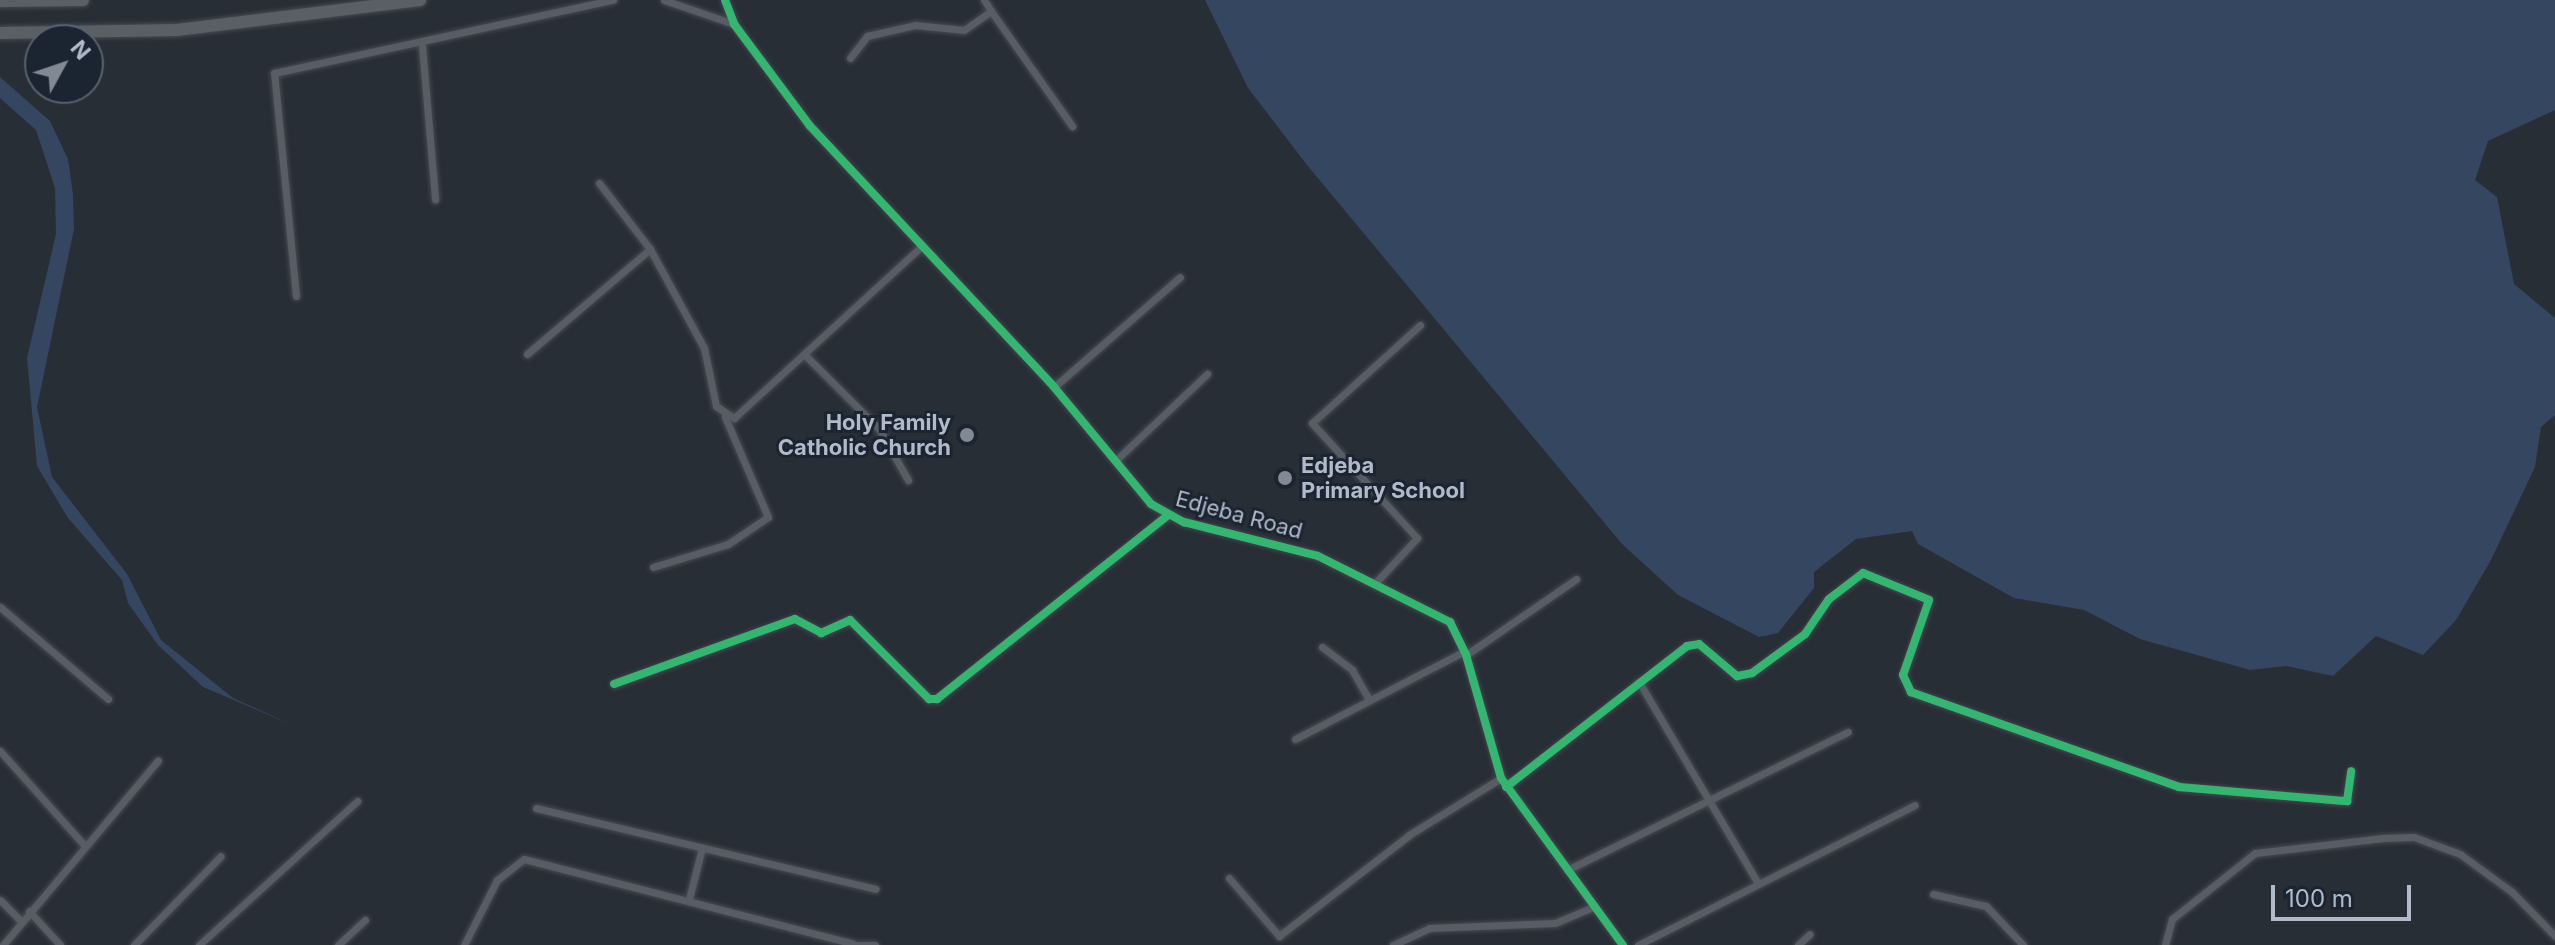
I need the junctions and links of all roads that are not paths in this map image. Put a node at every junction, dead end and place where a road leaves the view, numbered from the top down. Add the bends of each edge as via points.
1 (83, 0) edge
2 (420, 0) edge
3 (613, 0) edge
4 (664, 0) edge
5 (725, 0) edge
6 (984, 0) edge
7 (0, 1) edge
8 (27, 2) edge
9 (991, 11) junction
10 (734, 24) junction
11 (0, 33) edge
12 (422, 46) junction
13 (850, 58) dead end
14 (1072, 126) dead end
15 (599, 183) dead end
16 (435, 199) dead end
17 (922, 246) junction
18 (650, 249) junction
19 (1180, 277) dead end
20 (296, 296) dead end
21 (1420, 325) dead end
22 (527, 354) dead end
23 (806, 356) junction
24 (1207, 374) dead end
25 (1054, 387) junction
26 (725, 417) junction
27 (1115, 461) junction
28 (908, 480) dead end
29 (1167, 516) junction
30 (653, 567) dead end
31 (1576, 579) dead end
32 (1377, 581) junction
33 (0, 607) edge
34 (1322, 647) dead end
35 (1465, 653) junction
36 (1639, 682) junction
37 (614, 684) dead end
38 (1368, 698) junction
39 (108, 699) dead end
40 (1848, 732) dead end
41 (1295, 739) dead end
42 (0, 751) edge
43 (158, 760) dead end
44 (2351, 771) dead end
45 (1501, 778) junction
46 (1506, 787) junction
47 (1707, 799) junction
48 (357, 801) dead end
49 (1915, 805) dead end
50 (536, 808) dead end
51 (84, 845) junction
52 (702, 848) junction
53 (221, 856) dead end
54 (1567, 870) junction
55 (1229, 878) dead end
56 (1758, 883) junction
57 (875, 889) dead end
58 (1933, 894) dead end
59 (689, 899) junction
60 (0, 900) edge
61 (1593, 907) junction
62 (29, 911) junction
63 (365, 920) dead end
64 (21, 921) junction
65 (1810, 934) dead end
66 (2555, 936) edge
67 (851, 944) edge
68 (3, 945) edge
69 (60, 945) edge
70 (134, 945) edge
71 (199, 945) edge
72 (338, 945) edge
73 (464, 945) edge
74 (875, 945) edge
75 (1393, 945) edge
76 (1623, 945) edge
77 (1638, 945) edge
78 (1798, 945) edge
79 (2023, 945) edge
80 (2165, 945) edge

1 - 8 main road
2 - 11 main road via 177,30
3 - 12 street
4 - 10 street
5 - 10 street, Edjeba Road
6 - 9 street
7 - 8 main road
9 - 13 street via 964,30 915,25 864,37
9 - 14 street
10 - 17 street, Edjeba Road via 810,126
12 - 16 street
12 - 20 street via 274,73
15 - 18 street
17 - 23 street
17 - 25 street, Edjeba Road
18 - 22 street
18 - 26 street via 704,348 716,406
19 - 25 street
21 - 32 street via 1312,423 1417,538
23 - 26 street via 734,418
23 - 28 street via 879,429
24 - 27 street
25 - 27 street, Edjeba Road
26 - 30 street via 768,517 762,528 728,544
27 - 29 street, Edjeba Road
29 - 32 street, Edjeba Road via 1272,540
29 - 37 street via 937,699 850,620 821,633 795,619
31 - 35 street
32 - 35 street, Edjeba Road via 1436,610
33 - 39 street
34 - 38 street via 1352,670
35 - 38 street
35 - 45 street, Edjeba Road
36 - 44 street via 1694,643 1737,676 1752,673 1805,634 1829,599 1863,573 1929,600 1903,675 1911,692 2179,787 2347,801
36 - 46 street
36 - 47 street
38 - 41 street
40 - 47 street
42 - 51 street
43 - 51 street
45 - 46 street, Edjeba Road
45 - 55 street via 1409,835 1279,936
46 - 54 street, Edjeba Road
47 - 54 street
47 - 56 street
48 - 71 street
49 - 56 street
50 - 52 street
51 - 62 street
52 - 57 street
52 - 59 street
53 - 70 street
54 - 61 street, Edjeba Road
56 - 77 street
58 - 79 street via 1986,906
59 - 67 street
59 - 73 street via 524,859 497,880
60 - 64 street
61 - 75 street via 1555,923 1429,928
61 - 76 street, Edjeba Road
62 - 64 street
62 - 69 street
63 - 72 street
64 - 68 street
65 - 78 street
66 - 80 street via 2512,892 2460,854 2399,837 2255,853 2179,911
67 - 74 street

